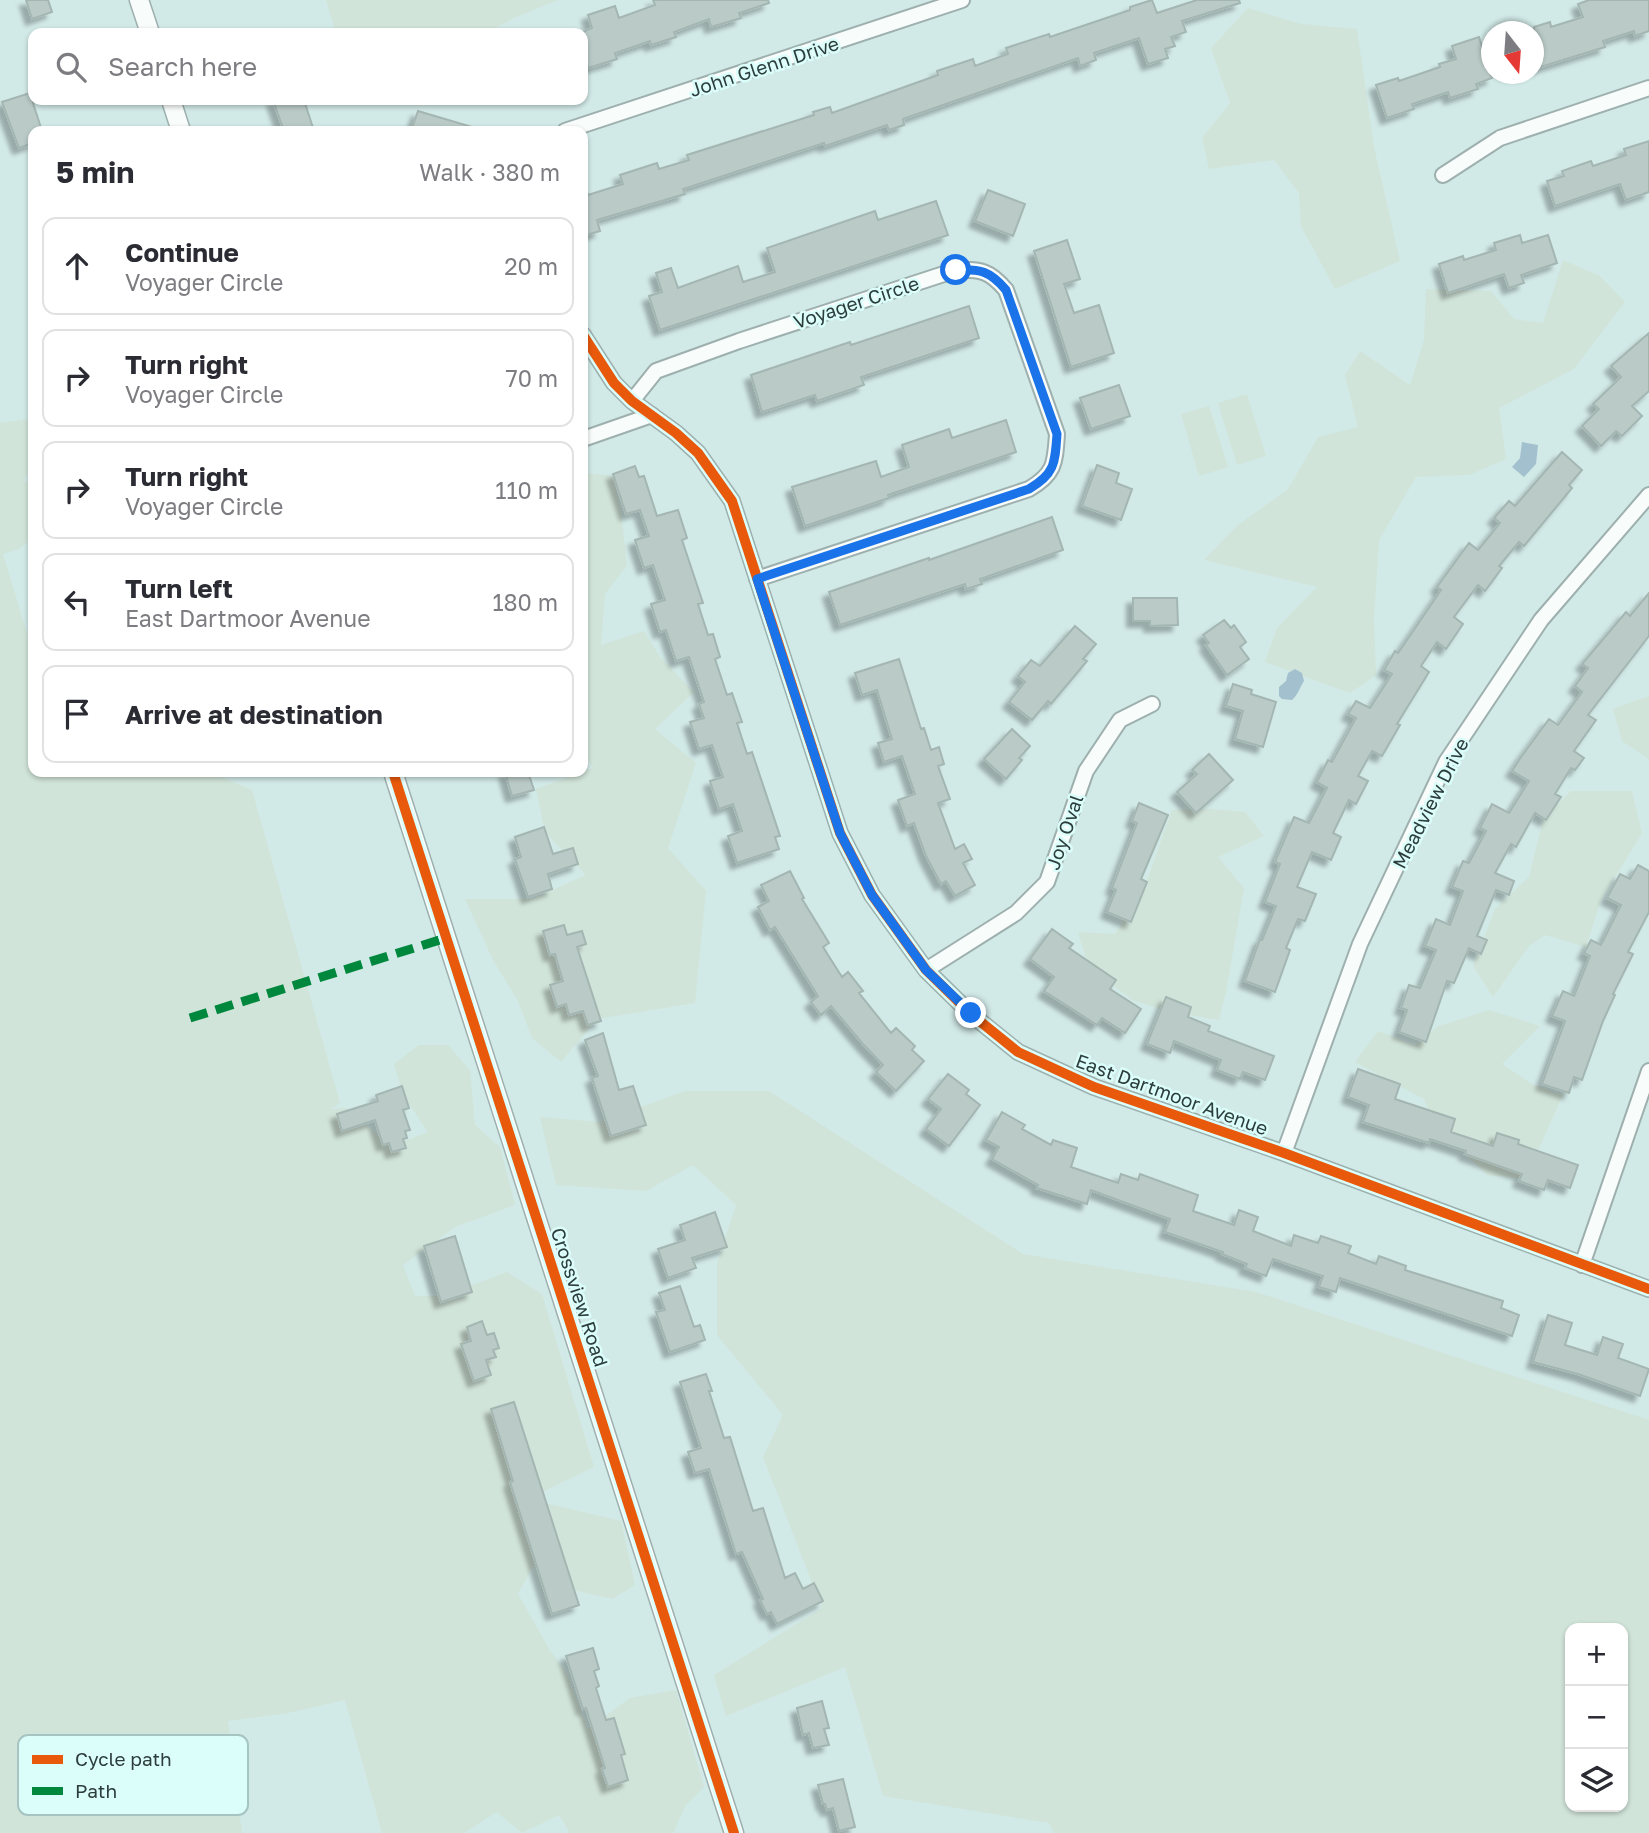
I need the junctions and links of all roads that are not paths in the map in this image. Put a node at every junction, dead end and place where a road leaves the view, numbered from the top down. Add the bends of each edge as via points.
1 (139, 0) edge
2 (962, 0) edge
3 (148, 28) edge
4 (1649, 88) edge
5 (173, 105) edge
6 (180, 126) edge
7 (580, 126) edge
8 (1443, 175) dead end
9 (588, 343) edge
10 (632, 401) junction
11 (652, 415) junction
12 (588, 437) edge
13 (1649, 495) edge
14 (757, 579) junction
15 (1152, 704) dead end
16 (395, 777) edge
17 (926, 970) junction
18 (1649, 1071) edge
19 (1284, 1153) junction
20 (1582, 1265) junction
21 (1649, 1289) edge
22 (734, 1833) edge

1 - 3 street
2 - 7 street, John Glenn Drive
4 - 8 street via 1500,138
5 - 6 street
9 - 10 street, East Dartmoor Avenue via 614,383
10 - 11 street, East Dartmoor Avenue
10 - 14 street, Voyager Circle via 656,371 956,270 976,269 995,276 1006,290 1057,434 1055,458 1045,480
11 - 12 street
11 - 14 street, East Dartmoor Avenue via 698,453 732,501
13 - 19 street, Meadview Drive via 1541,620 1446,762 1360,944
14 - 17 street, East Dartmoor Avenue via 840,833 872,895
15 - 17 street, Joy Oval via 1120,720 1086,771 1047,881 1016,913
16 - 22 street, Crossview Road
17 - 19 street, East Dartmoor Avenue via 1018,1052 1094,1087
18 - 20 street
19 - 20 street, East Dartmoor Avenue
20 - 21 street, East Dartmoor Avenue

